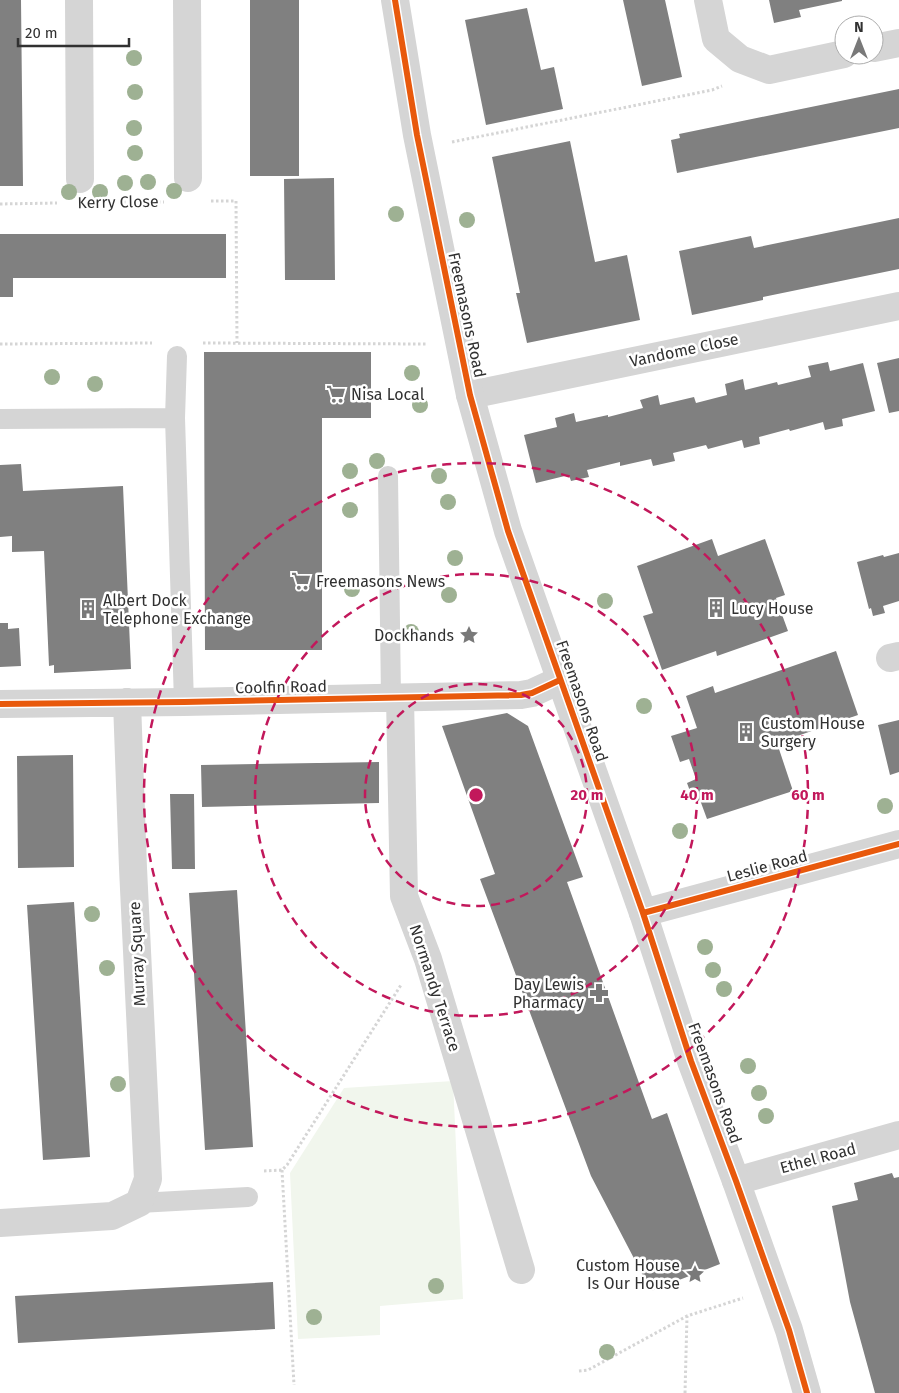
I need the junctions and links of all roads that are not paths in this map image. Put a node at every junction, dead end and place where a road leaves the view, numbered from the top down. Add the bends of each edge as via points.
1 (79, 0) edge
2 (187, 0) edge
3 (395, 0) edge
4 (708, 0) edge
5 (899, 43) edge
6 (884, 46) edge
7 (834, 56) edge
8 (188, 178) dead end
9 (80, 179) dead end
10 (899, 306) edge
11 (176, 356) dead end
12 (470, 395) junction
13 (175, 418) junction
14 (0, 419) edge
15 (388, 476) dead end
16 (560, 680) junction
17 (396, 698) junction
18 (127, 702) junction
19 (184, 702) junction
20 (0, 704) edge
21 (899, 844) edge
22 (643, 913) junction
23 (899, 1135) edge
24 (736, 1181) junction
25 (248, 1197) dead end
26 (139, 1204) junction
27 (0, 1223) edge
28 (521, 1270) dead end
29 (807, 1393) edge

1 - 9 street, Kerry Close
2 - 8 street
3 - 12 street, Freemasons Road via 419,149
4 - 7 street via 716,39 740,59 770,70
5 - 6 street
10 - 12 street, Vandome Close
11 - 13 lane
12 - 16 street, Freemasons Road via 508,531
13 - 14 lane
13 - 19 lane
15 - 17 lane
16 - 17 street, Coolfin Road via 521,695
16 - 22 street, Freemasons Road
17 - 19 street, Coolfin Road
17 - 28 street, Normandy Terrace via 404,896 428,958
18 - 19 street, Coolfin Road
18 - 20 street, Coolfin Road
18 - 26 street, Murray Square via 148,1179
21 - 22 street, Leslie Road
22 - 24 street, Freemasons Road via 691,1061
23 - 24 street, Ethel Road
24 - 29 street, Freemasons Road via 789,1330
25 - 26 lane
26 - 27 street via 112,1216

